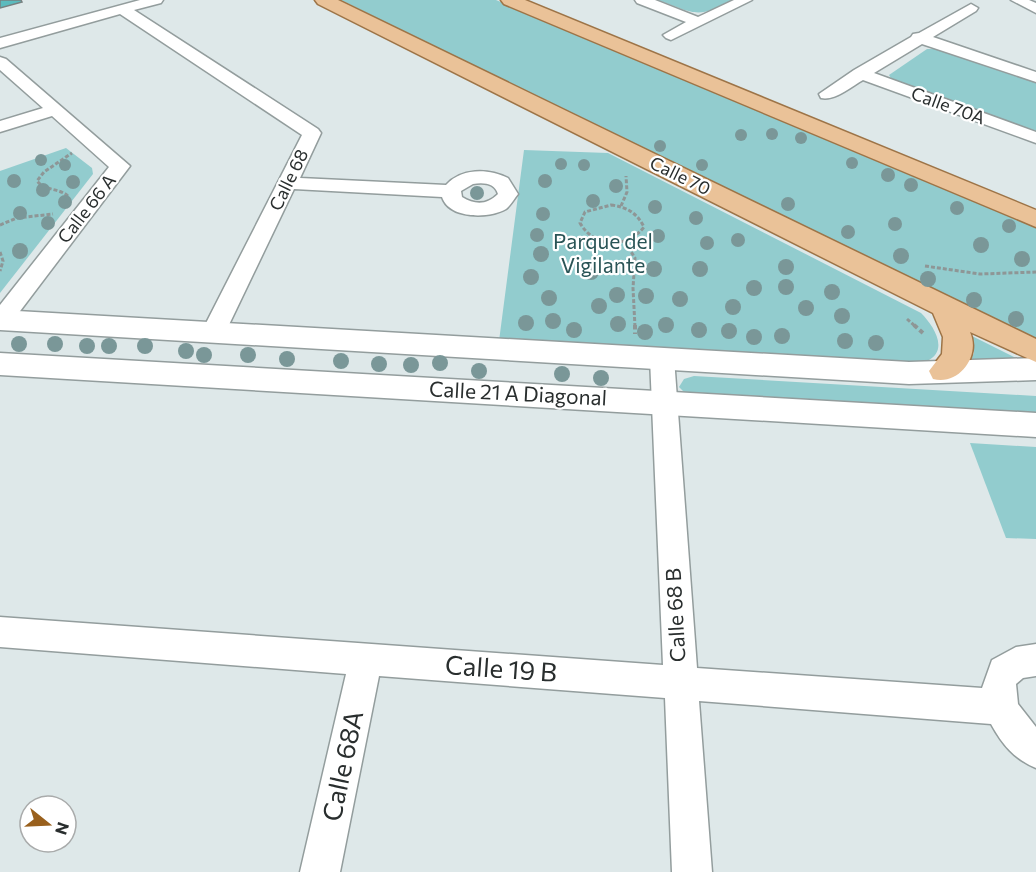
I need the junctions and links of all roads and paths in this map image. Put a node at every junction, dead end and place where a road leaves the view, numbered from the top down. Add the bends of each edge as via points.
1 (156, 0) edge
2 (324, 0) edge
3 (510, 0) edge
4 (642, 0) edge
5 (745, 0) edge
6 (1018, 0) edge
7 (971, 8) dead end
8 (122, 9) junction
9 (1036, 9) edge
10 (699, 22) junction
11 (671, 35) dead end
12 (918, 38) junction
13 (0, 43) edge
14 (0, 62) edge
15 (860, 73) junction
16 (1036, 77) edge
17 (827, 94) dead end
18 (55, 110) junction
19 (0, 127) edge
20 (1036, 138) edge
21 (95, 144) junction
22 (621, 168) dead end
23 (287, 183) junction
24 (451, 191) dead end
25 (68, 202) dead end
26 (621, 206) junction
27 (59, 211) dead end
28 (1036, 219) edge
29 (0, 225) edge
30 (625, 242) junction
31 (0, 252) edge
32 (924, 266) dead end
33 (0, 271) edge
34 (1036, 272) edge
35 (945, 307) junction
36 (904, 317) dead end
37 (0, 321) edge
38 (213, 333) junction
39 (928, 337) dead end
40 (649, 351) junction
41 (1036, 352) edge
42 (0, 364) edge
43 (1036, 369) edge
44 (944, 371) junction
45 (664, 403) junction
46 (1036, 425) edge
47 (0, 632) edge
48 (366, 660) junction
49 (1036, 660) edge
50 (680, 683) junction
51 (1001, 707) junction
52 (1036, 750) edge
53 (320, 872) edge
54 (692, 872) edge

1 - 8 street
2 - 35 main road, Calle 70
3 - 28 main road
4 - 10 street
5 - 10 street
6 - 9 street
7 - 12 street
8 - 13 street
8 - 23 street, Calle 68 via 312,133
10 - 11 street
12 - 15 street
12 - 16 street
14 - 18 street, Calle 66 A
15 - 17 street
15 - 20 street, Calle 70A
18 - 19 street
18 - 21 street, Calle 66 A
21 - 25 path via 72,153 38,178 41,186 67,194
21 - 37 street, Calle 66 A via 120,166
22 - 26 path via 627,178
23 - 24 street
23 - 38 street, Calle 68
26 - 30 path via 638,215 644,227 634,239
26 - 30 path via 592,208 580,223 594,239
27 - 29 path
30 - 40 path via 635,258 633,288
31 - 33 path
32 - 34 path via 995,274
35 - 41 main road, Calle 70
35 - 44 main road via 958,337 957,357
36 - 39 path
37 - 38 main road, Calle 21 A Diagonal
38 - 40 main road, Calle 21 A Diagonal
40 - 44 main road, Calle 21 A Diagonal via 909,373
40 - 45 street, Calle 68 B
42 - 45 main road, Calle 21 A Diagonal
43 - 44 main road, Calle 21 A Diagonal
45 - 46 main road, Calle 21 A Diagonal
45 - 50 street, Calle 68 B
47 - 48 street, Calle 19 B
48 - 50 street, Calle 19 B
48 - 53 street, Calle 68A
49 - 51 street via 1018,662 1006,670 999,682
50 - 51 street, Calle 19 B
50 - 54 street, Calle 68 B
51 - 52 street via 1014,731

